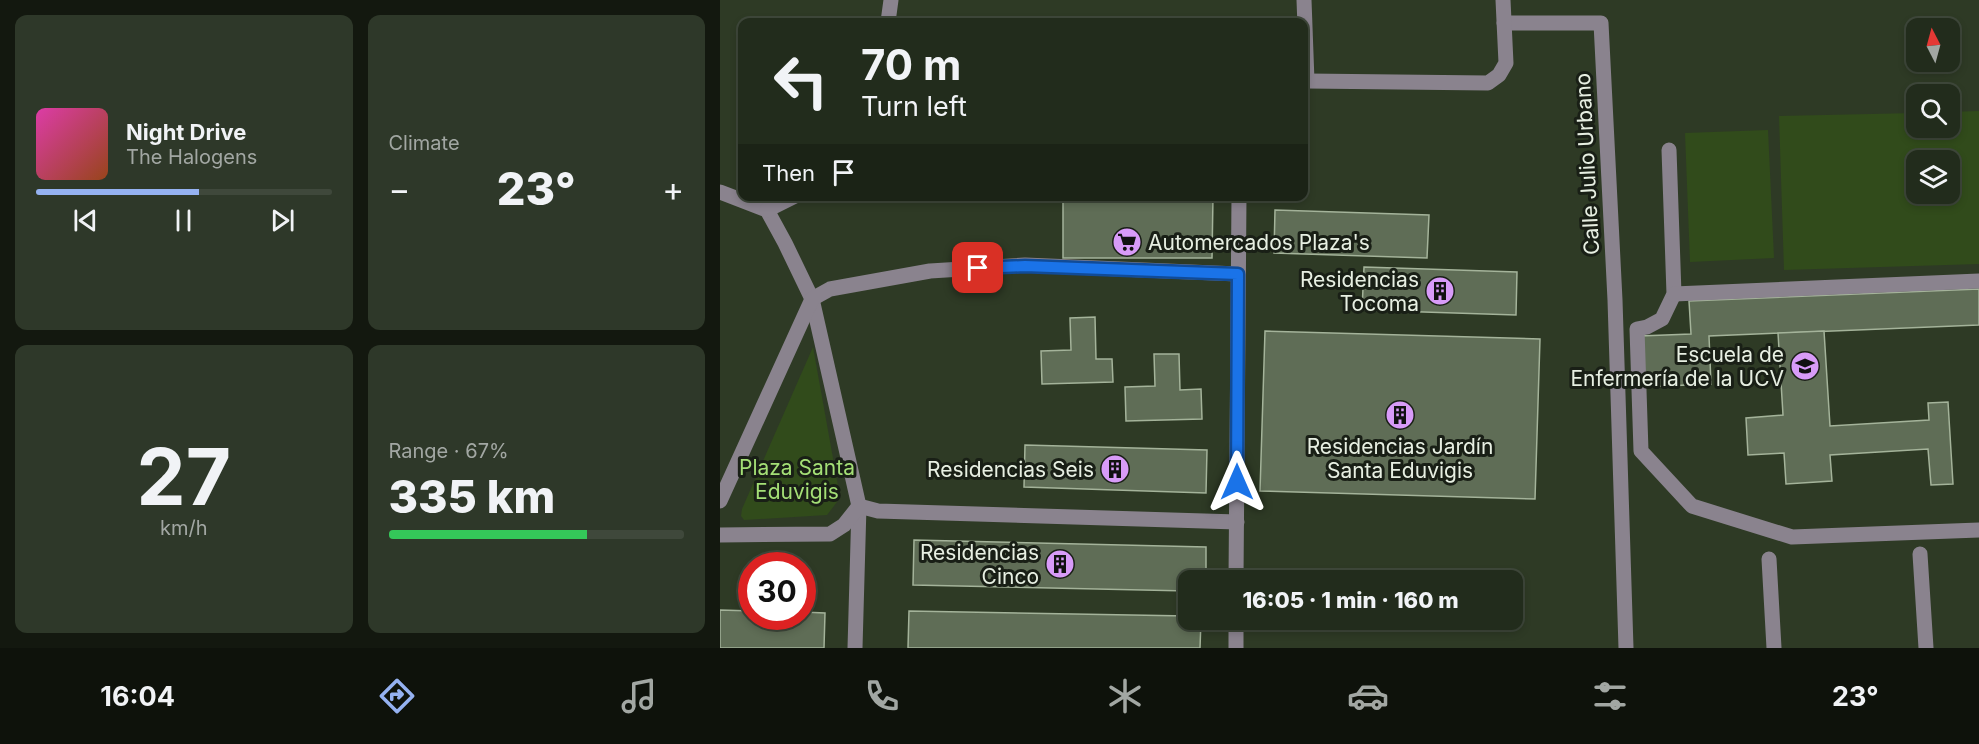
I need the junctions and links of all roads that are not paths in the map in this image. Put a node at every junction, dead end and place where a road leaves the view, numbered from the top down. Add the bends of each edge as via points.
1 (891, 0) edge
2 (1304, 0) edge
3 (1503, 0) edge
4 (889, 18) edge
5 (1304, 18) edge
6 (1504, 23) junction
7 (1308, 84) edge
8 (1669, 150) dead end
9 (720, 192) edge
10 (738, 199) edge
11 (744, 201) edge
12 (785, 201) edge
13 (1239, 201) edge
14 (767, 210) junction
15 (1238, 274) junction
16 (1979, 280) edge
17 (1674, 294) junction
18 (812, 299) junction
19 (720, 501) edge
20 (860, 506) junction
21 (1237, 522) junction
22 (1979, 530) edge
23 (720, 535) edge
24 (1920, 554) dead end
25 (1769, 559) dead end
26 (1236, 570) edge
27 (1236, 630) edge
28 (855, 648) edge
29 (1236, 648) edge
30 (1626, 648) edge
31 (1774, 648) edge
32 (1926, 648) edge

1 - 4 street
2 - 5 street
3 - 6 street
6 - 7 street via 1506,63 1488,83
6 - 30 street, Calle Julio Urbano via 1601,23
8 - 17 street
9 - 10 street
11 - 14 street
12 - 14 street
13 - 15 street
14 - 18 street
15 - 18 street via 1013,266 930,271 879,279 830,290
15 - 21 street
16 - 17 street
17 - 22 street via 1662,319 1637,329 1641,451 1692,506 1792,537
18 - 19 street
18 - 20 street
20 - 21 street via 878,511
20 - 23 street via 830,534
20 - 28 street
21 - 26 street
24 - 32 street
25 - 31 street
27 - 29 street

